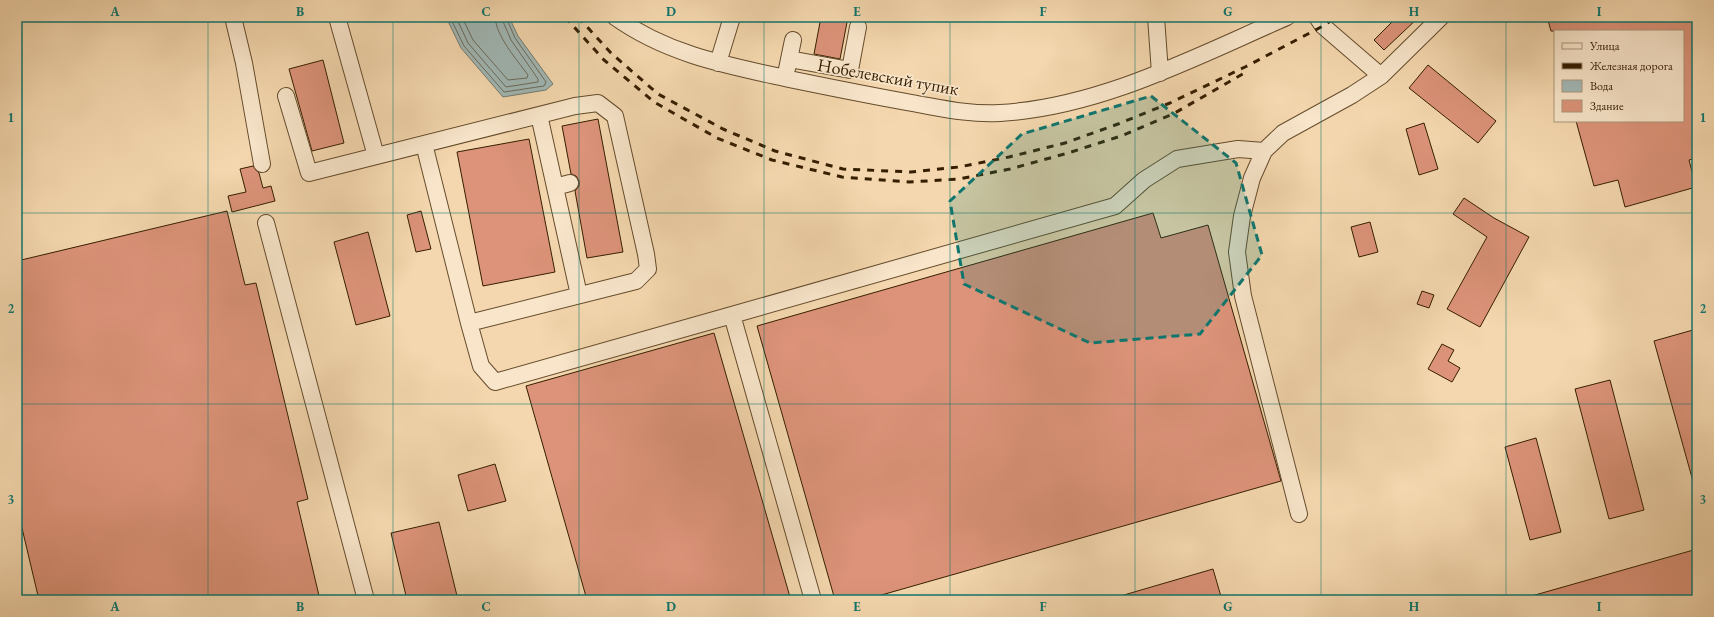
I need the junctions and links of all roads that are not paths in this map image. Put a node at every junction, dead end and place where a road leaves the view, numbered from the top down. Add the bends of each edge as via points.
1 (233, 17) edge
2 (337, 17) edge
3 (615, 17) edge
4 (732, 17) edge
5 (1156, 17) edge
6 (1287, 17) edge
7 (1317, 17) edge
8 (1441, 17) edge
9 (858, 27) dead end
10 (793, 40) dead end
11 (789, 59) junction
12 (718, 63) junction
13 (1160, 73) junction
14 (1381, 76) junction
15 (786, 78) junction
16 (286, 96) dead end
17 (539, 115) junction
18 (424, 144) junction
19 (1264, 152) junction
20 (376, 156) junction
21 (262, 164) dead end
22 (266, 223) dead end
23 (579, 295) junction
24 (732, 315) junction
25 (469, 323) junction
26 (1298, 514) dead end
27 (366, 600) edge
28 (813, 600) edge

1 - 21 street
2 - 20 street
3 - 12 street, Нобелевский тупик via 661,43
4 - 12 street
5 - 13 street
6 - 13 street, Нобелевский тупик
7 - 14 street via 1323,26
8 - 14 street
9 - 11 street via 850,70
10 - 11 street
11 - 15 street
12 - 15 street, Нобелевский тупик
13 - 15 street, Нобелевский тупик via 1066,103 999,113 957,111
14 - 19 street via 1283,133
16 - 20 street via 309,173
17 - 18 street
17 - 23 street via 562,185
17 - 23 street via 598,103 615,116 646,254 648,269 636,281
18 - 20 street
18 - 25 street
19 - 24 street via 1238,149 1177,159 1144,180 1115,206
19 - 26 street via 1252,178 1237,252 1243,296
22 - 27 street
23 - 25 street
24 - 25 street via 494,382 481,366
24 - 28 street

